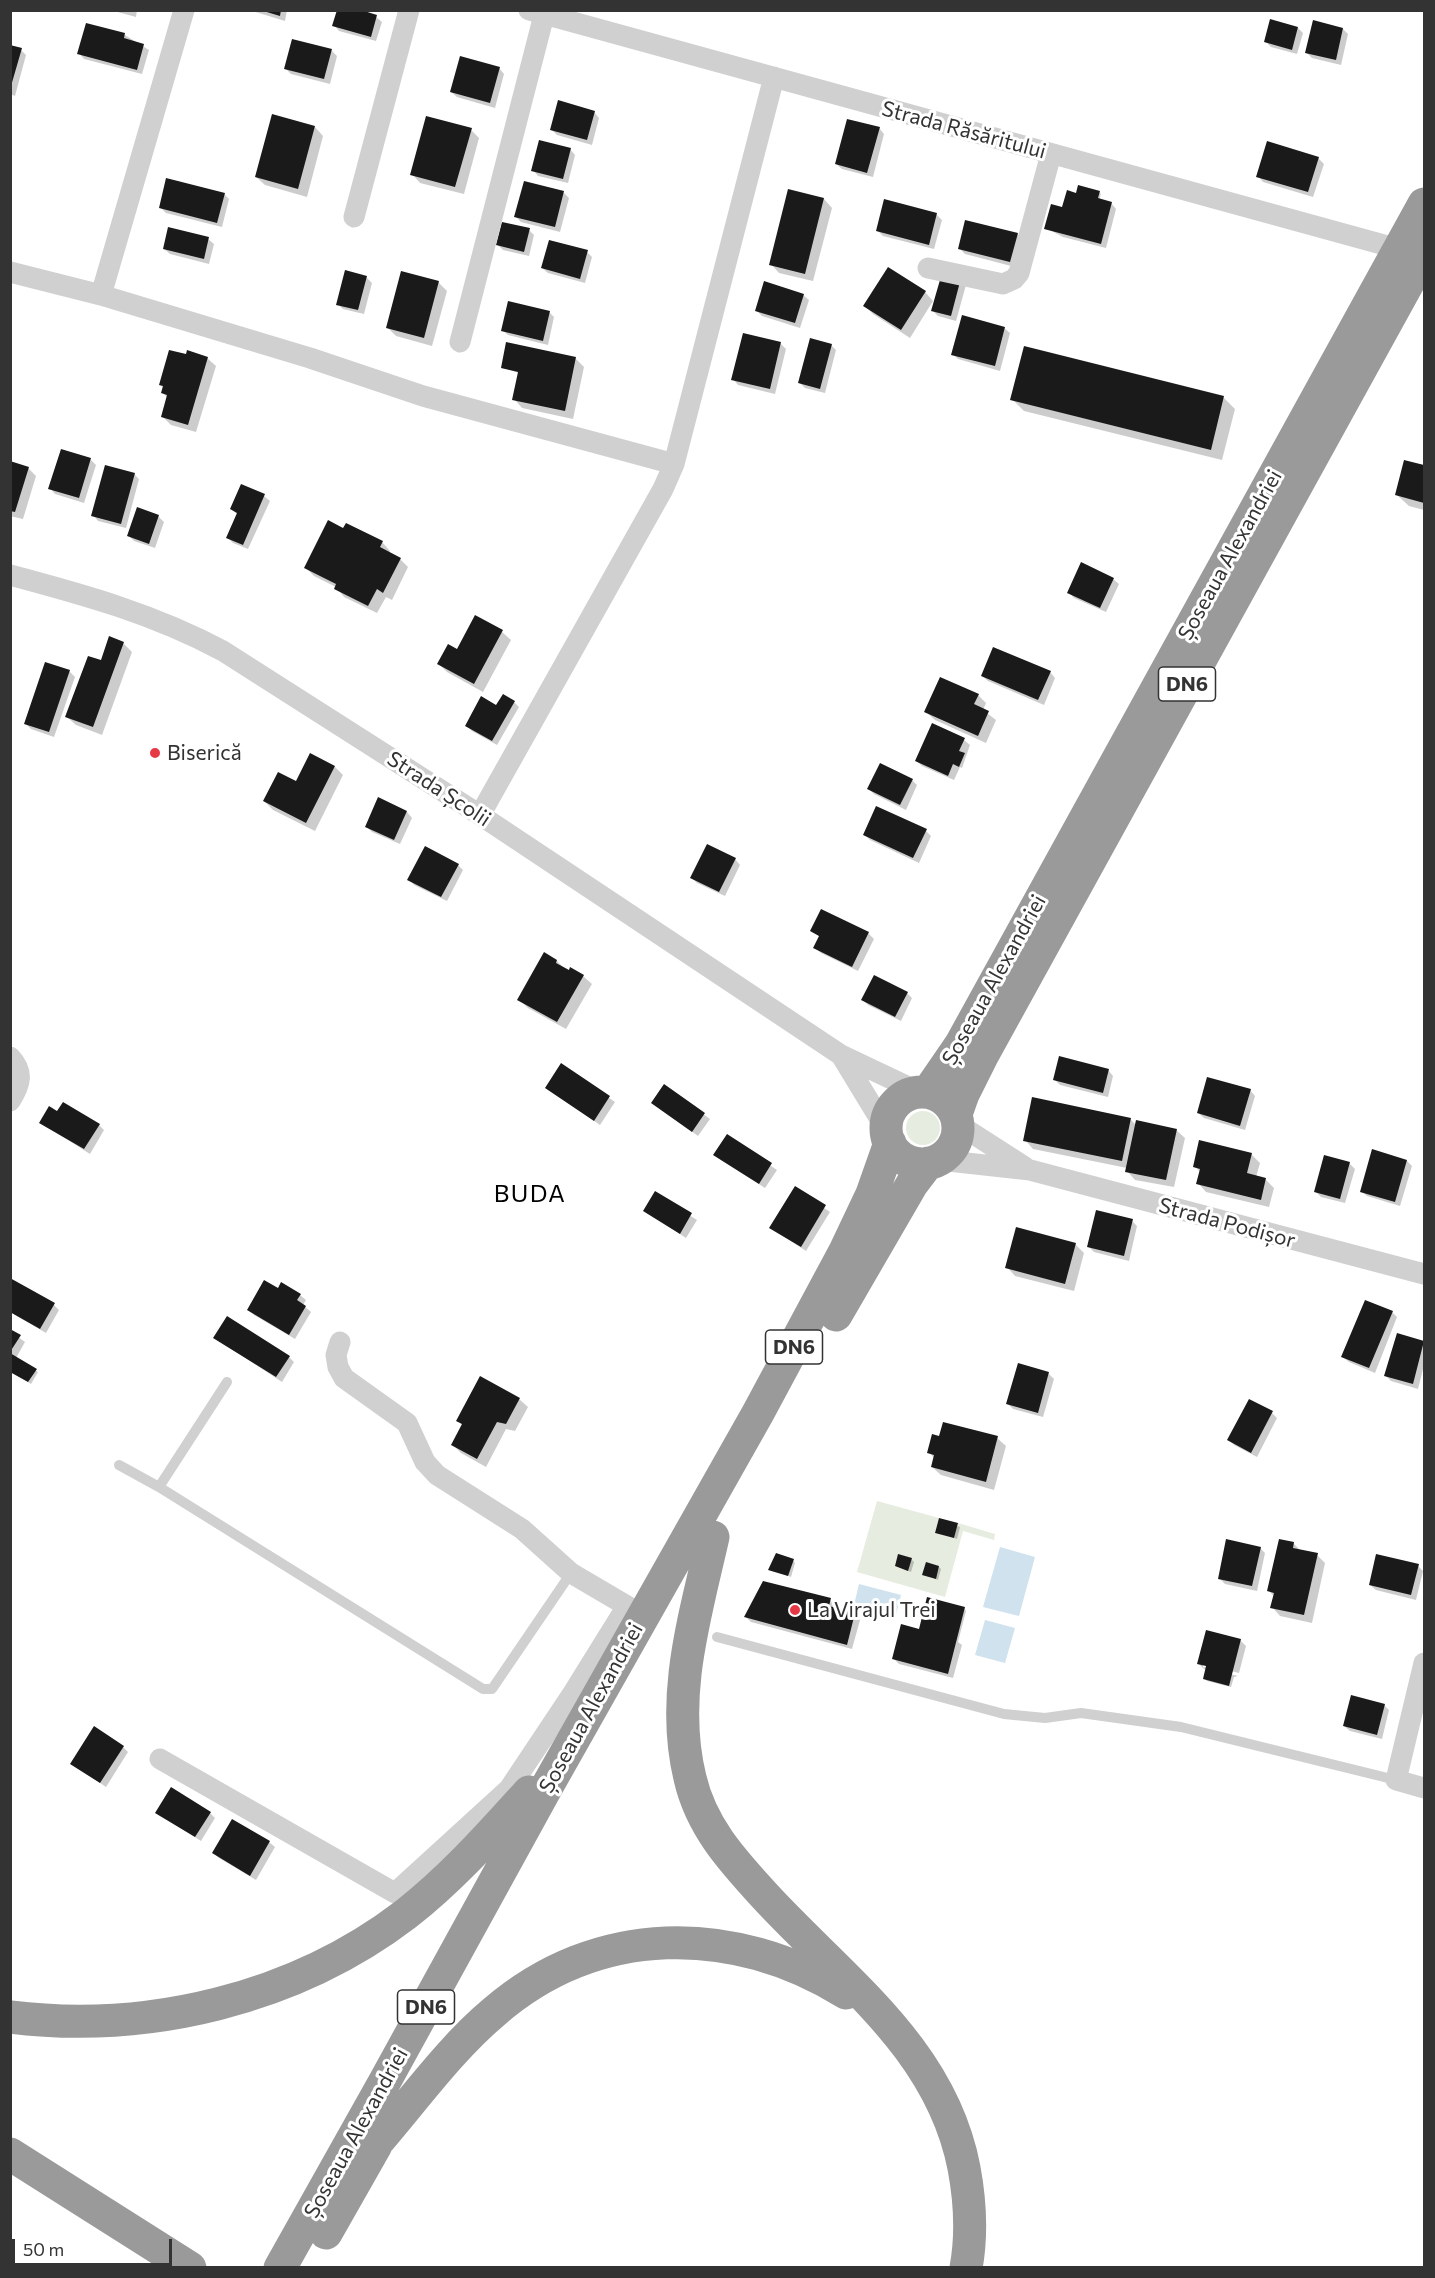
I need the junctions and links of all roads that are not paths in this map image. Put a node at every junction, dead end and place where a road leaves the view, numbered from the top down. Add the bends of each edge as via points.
1 (184, 10) edge
2 (409, 10) edge
3 (537, 13) edge
4 (774, 77) junction
5 (1051, 154) junction
6 (1425, 204) edge
7 (354, 217) dead end
8 (1412, 251) edge
9 (928, 268) dead end
10 (10, 272) edge
11 (100, 295) junction
12 (460, 342) dead end
13 (674, 464) junction
14 (10, 575) edge
15 (480, 815) junction
16 (841, 1055) junction
17 (10, 1057) edge
18 (923, 1092) junction
19 (10, 1101) edge
20 (957, 1119) junction
21 (888, 1136) junction
22 (933, 1161) junction
23 (1030, 1170) junction
24 (1425, 1274) edge
25 (340, 1342) dead end
26 (227, 1382) dead end
27 (119, 1465) dead end
28 (159, 1487) junction
29 (713, 1537) junction
30 (571, 1574) junction
31 (635, 1611) junction
32 (717, 1636) dead end
33 (1425, 1663) edge
34 (570, 1745) junction
35 (160, 1759) dead end
36 (1396, 1780) junction
37 (1425, 1788) edge
38 (880, 2013) junction
39 (10, 2017) edge
40 (378, 2141) junction
41 (10, 2154) edge
42 (190, 2268) edge
43 (280, 2268) edge
44 (307, 2268) edge
45 (966, 2268) edge

1 - 11 street
2 - 7 street
3 - 4 street, Strada Răsăritului
3 - 12 street
4 - 5 street, Strada Răsăritului
4 - 13 street
5 - 8 street, Strada Răsăritului
5 - 9 street via 1019,273 1014,279 1003,284
6 - 8 highway, Șoseaua Alexandriei / DN6
8 - 18 highway, Șoseaua Alexandriei / DN6 via 961,1044
8 - 20 highway, Șoseaua Alexandriei / DN6 via 982,1056 963,1094
10 - 11 street
11 - 13 street via 423,396
13 - 15 street
14 - 15 street, Strada Școlii via 117,604 192,634
15 - 16 street, Strada Școlii
16 - 18 street, Strada Școlii
16 - 21 street, Strada Școlii
17 - 19 street via 21,1076
18 - 20 highway via 945,1100
18 - 21 highway, Șoseaua Alexandriei / DN6 via 906,1096 895,1104 888,1116
20 - 22 highway, Șoseaua Alexandriei / DN6 via 954,1145
20 - 23 street, Strada Podișor
21 - 22 highway via 898,1155 906,1160
21 - 31 highway, Șoseaua Alexandriei / DN6 via 873,1194 845,1251 758,1413
22 - 23 street, Strada Podișor
22 - 29 highway, Șoseaua Alexandriei / DN6 via 912,1184 865,1263
23 - 24 street, Strada Podișor
25 - 30 street via 336,1355 344,1378 407,1423 425,1462 437,1475 522,1529
26 - 28 lane
27 - 28 lane
28 - 30 lane via 488,1690
29 - 38 highway via 683,1674 681,1708 685,1755 698,1805 710,1831 728,1855
29 - 40 highway, Șoseaua Alexandriei / DN6 via 644,1655
30 - 31 street
31 - 34 highway, Șoseaua Alexandriei / DN6
31 - 35 street via 573,1693 509,1789 395,1893
32 - 36 lane via 1004,1714 1045,1718 1082,1713 1181,1727
33 - 36 street
34 - 39 highway via 452,1875 406,1914 351,1950 294,1978 235,1999 171,2015 109,2021
34 - 43 highway, Șoseaua Alexandriei / DN6
36 - 37 street
38 - 40 highway via 803,1970 763,1954 718,1944 675,1941 630,1946 586,1957 549,1973 492,2013
38 - 45 highway via 922,2064 951,2119 968,2188
40 - 44 highway, Șoseaua Alexandriei / DN6
41 - 42 highway

